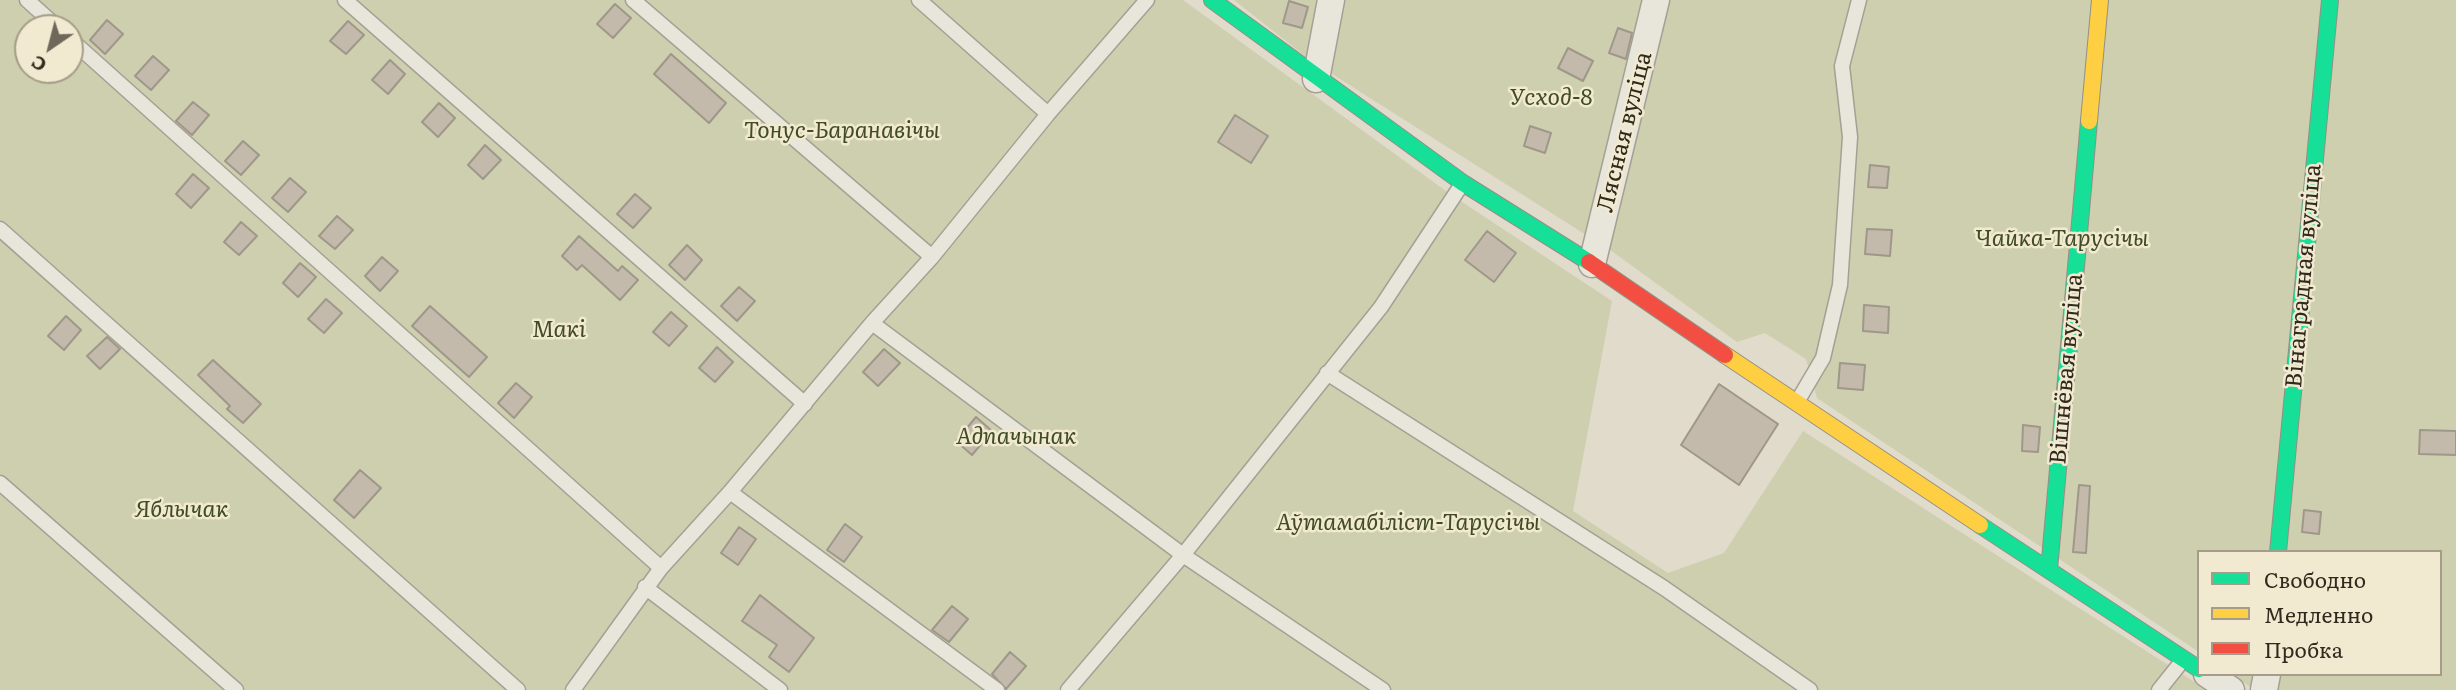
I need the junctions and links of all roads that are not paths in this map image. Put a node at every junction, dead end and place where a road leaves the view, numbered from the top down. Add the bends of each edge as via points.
1 (27, 0) edge
2 (345, 0) edge
3 (633, 0) edge
4 (919, 0) edge
5 (1147, 0) edge
6 (1212, 0) edge
7 (1331, 0) edge
8 (1656, 0) edge
9 (1859, 0) edge
10 (2100, 0) edge
11 (2330, 0) edge
12 (42, 14) edge
13 (84, 52) edge
14 (1316, 79) junction
15 (1048, 114) junction
16 (1463, 183) junction
17 (0, 229) edge
18 (932, 257) junction
19 (1592, 264) junction
20 (872, 323) junction
21 (1327, 373) junction
22 (805, 404) junction
23 (1797, 404) junction
24 (0, 483) edge
25 (730, 492) junction
26 (2278, 550) edge
27 (1183, 555) junction
28 (661, 568) junction
29 (2049, 570) junction
30 (645, 587) junction
31 (2184, 659) junction
32 (2197, 668) edge
33 (2210, 676) edge
34 (236, 690) edge
35 (518, 690) edge
36 (573, 690) edge
37 (780, 690) edge
38 (997, 690) edge
39 (1068, 690) edge
40 (1383, 690) edge
41 (1810, 690) edge
42 (2160, 690) edge
43 (2231, 690) edge

1 - 12 lane
2 - 22 lane
3 - 18 lane
4 - 15 lane
5 - 15 lane
6 - 14 street
7 - 14 street
8 - 19 street, Лясная вуліца
9 - 23 lane via 1842,66 1850,137 1840,285 1823,358
10 - 29 street, Вішнёвая вуліца
11 - 26 street, Вінаградная вуліца
13 - 28 lane
14 - 16 street
15 - 18 lane
16 - 19 street
16 - 21 lane via 1381,307
17 - 35 lane
18 - 20 lane
19 - 23 street
20 - 22 lane
20 - 27 lane
21 - 27 lane
21 - 41 lane via 1664,589
22 - 25 lane
23 - 29 street
24 - 34 lane
25 - 28 lane
25 - 38 lane
27 - 39 lane
27 - 40 lane
28 - 30 lane
29 - 31 street
30 - 36 lane
30 - 37 lane
31 - 32 street
31 - 42 lane
33 - 43 street

